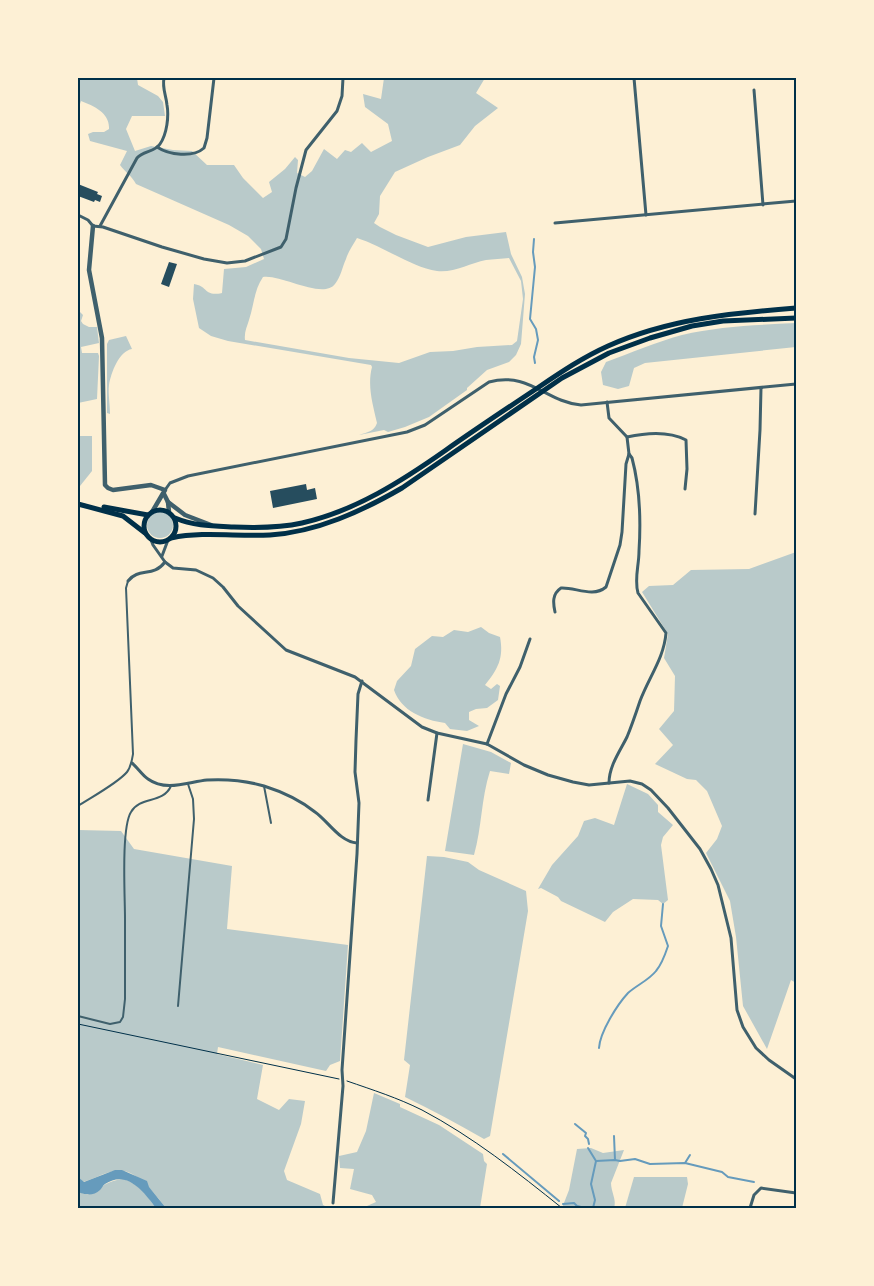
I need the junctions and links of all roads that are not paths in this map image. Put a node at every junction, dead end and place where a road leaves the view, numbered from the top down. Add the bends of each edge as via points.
1 (164, 78) edge
2 (214, 78) edge
3 (342, 78) edge
4 (634, 78) edge
5 (754, 90) dead end
6 (157, 147) junction
7 (796, 201) edge
8 (763, 205) junction
9 (78, 215) edge
10 (646, 215) junction
11 (555, 223) dead end
12 (93, 226) junction
13 (100, 226) junction
14 (796, 308) edge
15 (796, 318) edge
16 (796, 384) edge
17 (761, 388) junction
18 (607, 402) junction
19 (627, 437) junction
20 (629, 454) junction
21 (684, 489) dead end
22 (164, 492) junction
23 (78, 502) edge
24 (168, 502) junction
25 (169, 512) junction
26 (150, 514) junction
27 (755, 514) dead end
28 (175, 518) junction
29 (212, 526) junction
30 (146, 534) junction
31 (170, 539) junction
32 (152, 540) junction
33 (162, 556) junction
34 (165, 562) junction
35 (128, 581) joint
36 (555, 612) dead end
37 (530, 639) dead end
38 (362, 681) junction
39 (437, 733) junction
40 (487, 744) junction
41 (132, 763) junction
42 (609, 783) junction
43 (188, 784) junction
44 (171, 786) junction
45 (264, 786) junction
46 (428, 800) dead end
47 (78, 806) edge
48 (271, 823) dead end
49 (357, 843) junction
50 (178, 1006) dead end
51 (78, 1016) edge
52 (796, 1079) edge
53 (796, 1193) edge
54 (333, 1203) dead end
55 (750, 1208) edge

1 - 6 street via 168,113 163,137
2 - 6 street via 204,148 192,154 164,151
3 - 13 street via 342,96 337,111 306,150 286,239 281,247 227,263 162,247
4 - 10 street
5 - 8 street
6 - 13 street via 137,158
7 - 8 street
8 - 10 street
9 - 12 street
10 - 11 street
12 - 13 street
12 - 22 street via 89,270 102,338 105,485 113,490 151,485
14 - 29 main road via 704,317 660,327 610,345 571,365 404,479 340,511 274,527
15 - 31 main road via 723,321 692,326 609,353 562,378 402,488 330,522 275,534 200,534
16 - 17 street
17 - 18 street
17 - 27 street
18 - 19 street via 609,418
18 - 22 street via 581,405 508,378 489,382 425,425 408,432 188,476 170,483
19 - 20 street
19 - 21 street via 658,434 686,440
20 - 36 street via 622,532 608,585 597,592 561,588 555,593
20 - 42 street via 639,491 638,593 666,632 666,640 616,758
22 - 24 street
22 - 26 street
23 - 26 main road
23 - 30 main road via 123,516
24 - 25 street
24 - 29 street via 185,515
25 - 26 main road via 158,510
25 - 28 main road
26 - 30 main road via 144,526
28 - 29 main road via 188,524
28 - 31 main road via 177,527
30 - 32 main road
31 - 32 main road
31 - 33 street
32 - 33 street
33 - 34 street
34 - 35 street via 158,570 137,573
34 - 38 street via 173,568 196,570 213,578 286,650
35 - 41 lane
37 - 40 street
38 - 39 street via 422,727
38 - 49 street via 358,694 355,772 359,803
39 - 40 street
39 - 46 street
40 - 42 street via 548,775 589,785
41 - 44 street via 148,780
41 - 47 lane via 118,781
42 - 52 street via 630,781 651,790 700,849 718,885 732,938 737,1010 743,1027 756,1048
43 - 44 street
43 - 45 street via 208,780
43 - 50 lane via 194,819
44 - 51 lane via 162,797 138,804 128,816 124,874 123,1017 120,1022 110,1024
45 - 48 lane
45 - 49 street via 298,800 344,838
49 - 54 street
53 - 55 street via 761,1188 754,1195

